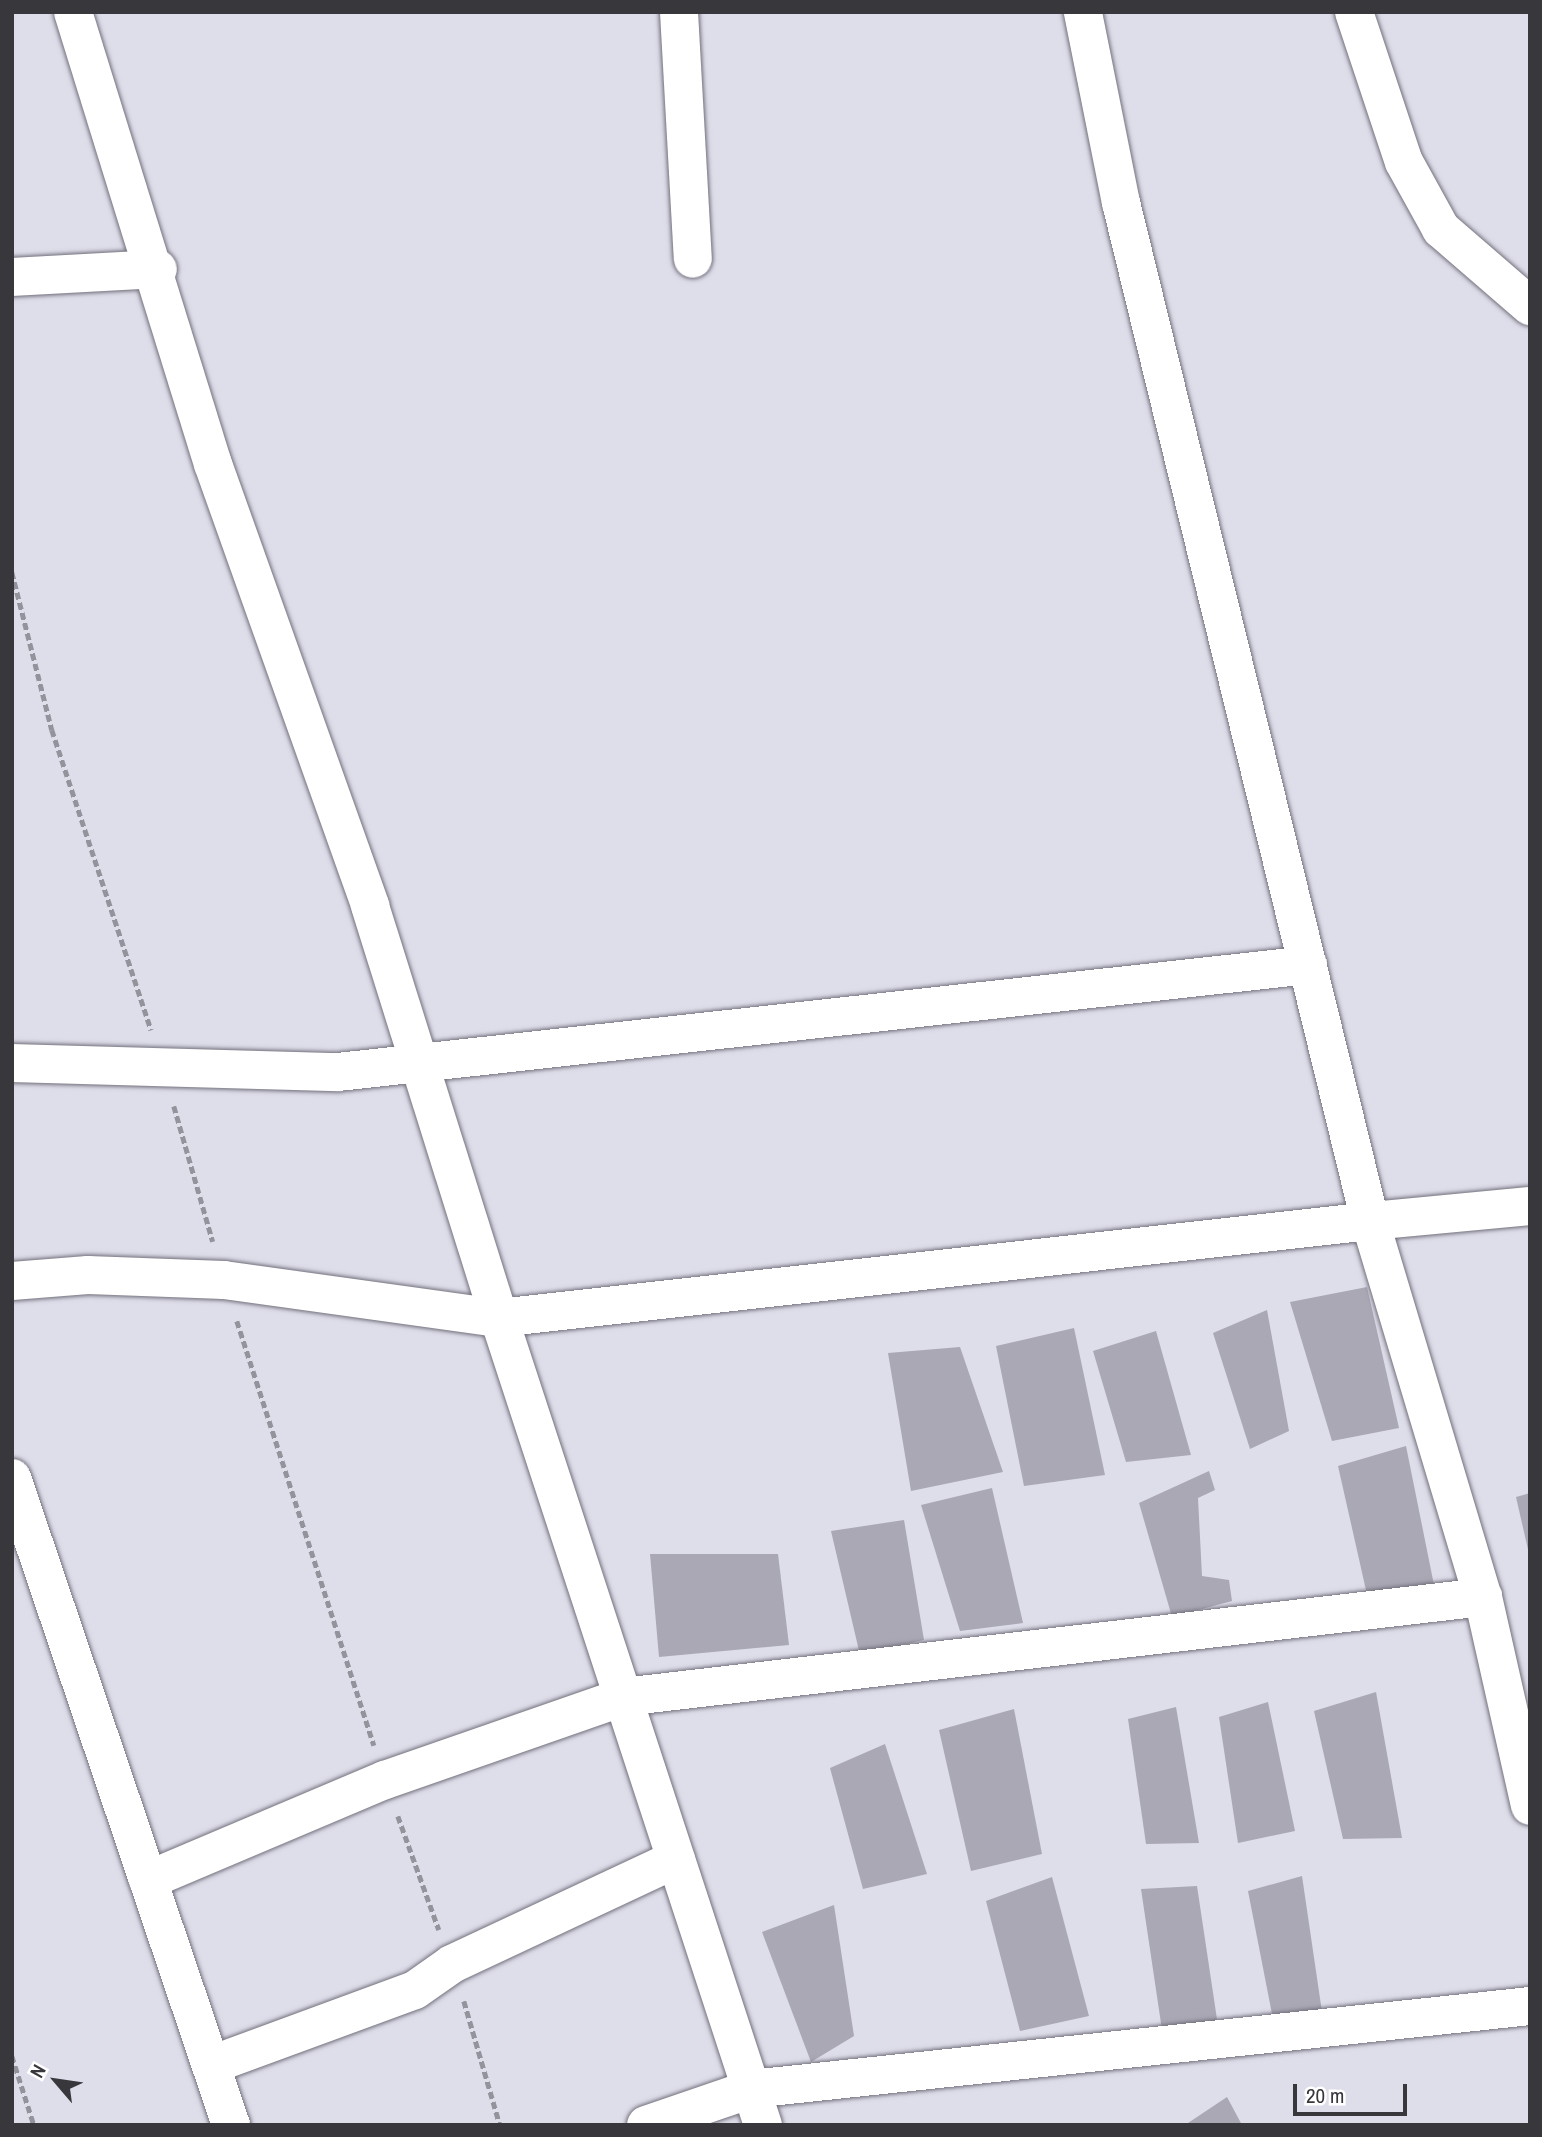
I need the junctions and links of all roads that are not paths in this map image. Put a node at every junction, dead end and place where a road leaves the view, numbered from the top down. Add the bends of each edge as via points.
1 (72, 12) edge
2 (679, 12) edge
3 (1083, 12) edge
4 (1354, 12) edge
5 (693, 259) dead end
6 (158, 269) junction
7 (12, 277) edge
8 (1530, 306) edge
9 (1308, 965) junction
10 (418, 1062) junction
11 (12, 1063) edge
12 (1530, 1206) edge
13 (1370, 1222) junction
14 (12, 1281) edge
15 (499, 1318) junction
16 (12, 1478) edge
17 (1483, 1597) junction
18 (623, 1697) junction
19 (1530, 1806) edge
20 (676, 1859) junction
21 (148, 1881) junction
22 (1530, 2006) edge
23 (211, 2065) junction
24 (751, 2089) junction
25 (231, 2125) edge
26 (646, 2125) edge
27 (763, 2125) edge

1 - 6 street
2 - 5 street
3 - 9 street via 1121,203
4 - 8 street via 1405,162 1441,229
6 - 7 street
6 - 10 street via 214,464 370,906
9 - 10 street
9 - 13 street
10 - 11 street via 338,1072
10 - 15 street
12 - 13 street
13 - 15 street
13 - 17 street
14 - 15 street via 88,1275 224,1280
15 - 18 street
16 - 21 street
17 - 18 street
17 - 19 street
18 - 20 street
18 - 21 street via 385,1780
20 - 23 street via 452,1964 415,1990
20 - 24 street
21 - 23 street
22 - 24 street
23 - 25 street
24 - 26 street
24 - 27 street

